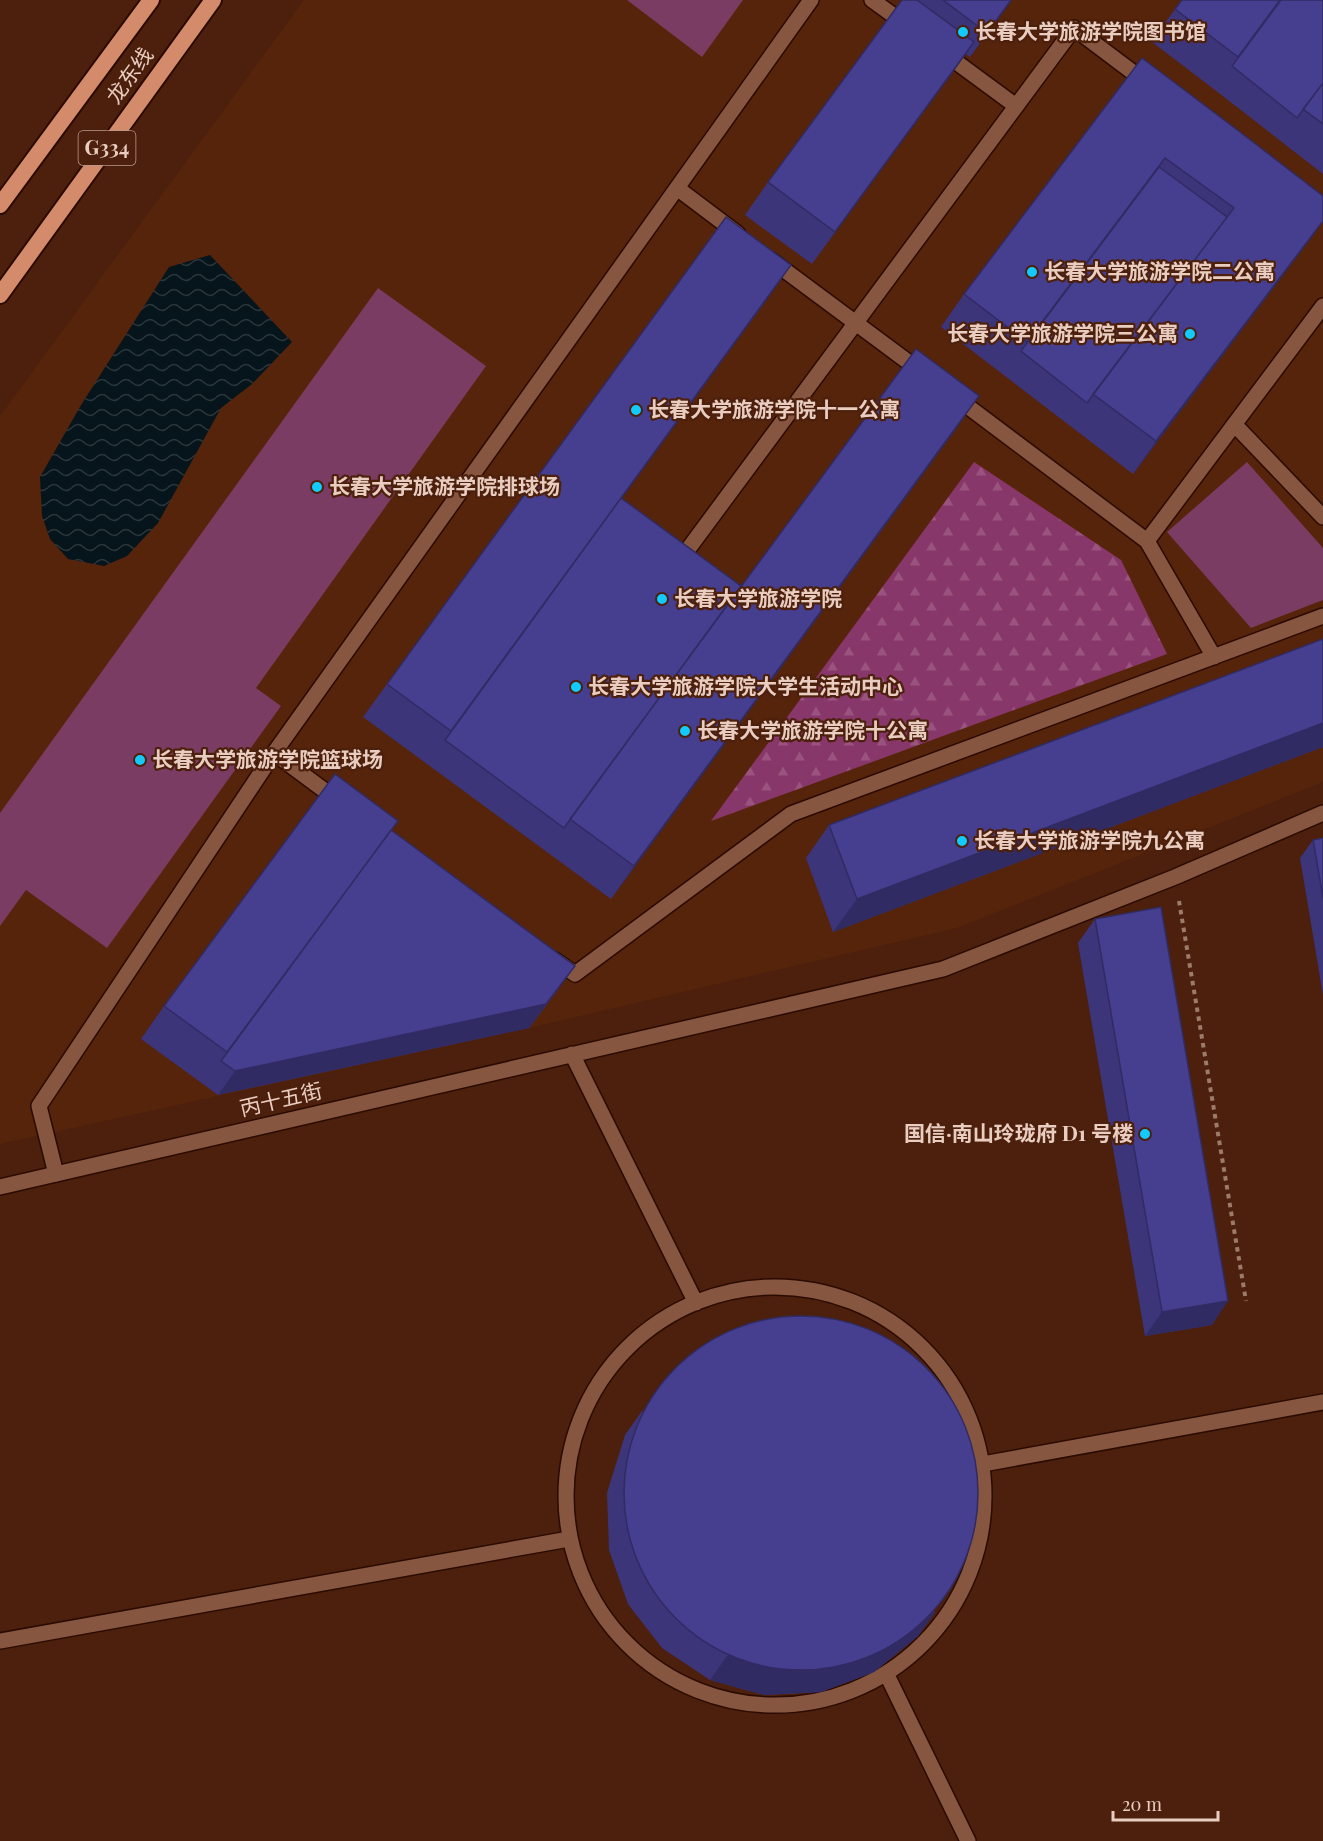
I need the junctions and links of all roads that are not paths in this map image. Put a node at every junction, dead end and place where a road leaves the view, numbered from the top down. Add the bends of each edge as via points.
1 (151, 0) edge
2 (213, 0) edge
3 (811, 0) edge
4 (873, 0) edge
5 (1160, 92) edge
6 (1016, 106) junction
7 (677, 188) junction
8 (0, 205) edge
9 (0, 295) edge
10 (1323, 306) edge
11 (856, 323) junction
12 (1235, 425) junction
13 (1323, 517) edge
14 (1147, 541) junction
15 (686, 552) edge
16 (1323, 616) edge
17 (1214, 657) junction
18 (274, 753) junction
19 (349, 809) edge
20 (1323, 813) edge
21 (546, 954) edge
22 (572, 1054) junction
23 (56, 1174) junction
24 (0, 1187) edge
25 (696, 1303) junction
26 (1323, 1402) edge
27 (983, 1464) junction
28 (569, 1539) junction
29 (0, 1641) edge
30 (886, 1673) junction
31 (968, 1841) edge

1 - 8 highway, 龙东线 / G334
2 - 9 highway, 龙东线 / G334
3 - 7 street
4 - 6 street
5 - 6 street via 1074,28
6 - 11 street
7 - 11 street
7 - 18 street
10 - 12 street
11 - 14 street
11 - 15 street
12 - 13 street
12 - 14 street
14 - 17 street
16 - 17 street
17 - 21 street via 791,814 574,974
18 - 19 street
18 - 23 street via 39,1106
20 - 22 street, 丙十五街 via 943,969
22 - 23 street, 丙十五街
22 - 25 street
23 - 24 street, 丙十五街
25 - 27 street via 737,1288 804,1287 869,1306 923,1346 963,1400
25 - 28 street via 674,1310 621,1351 584,1407 566,1472
26 - 27 street
27 - 30 street via 982,1537 956,1605 909,1660
28 - 29 street
28 - 30 street via 593,1602 640,1658 703,1695 774,1708 845,1695
30 - 31 street

